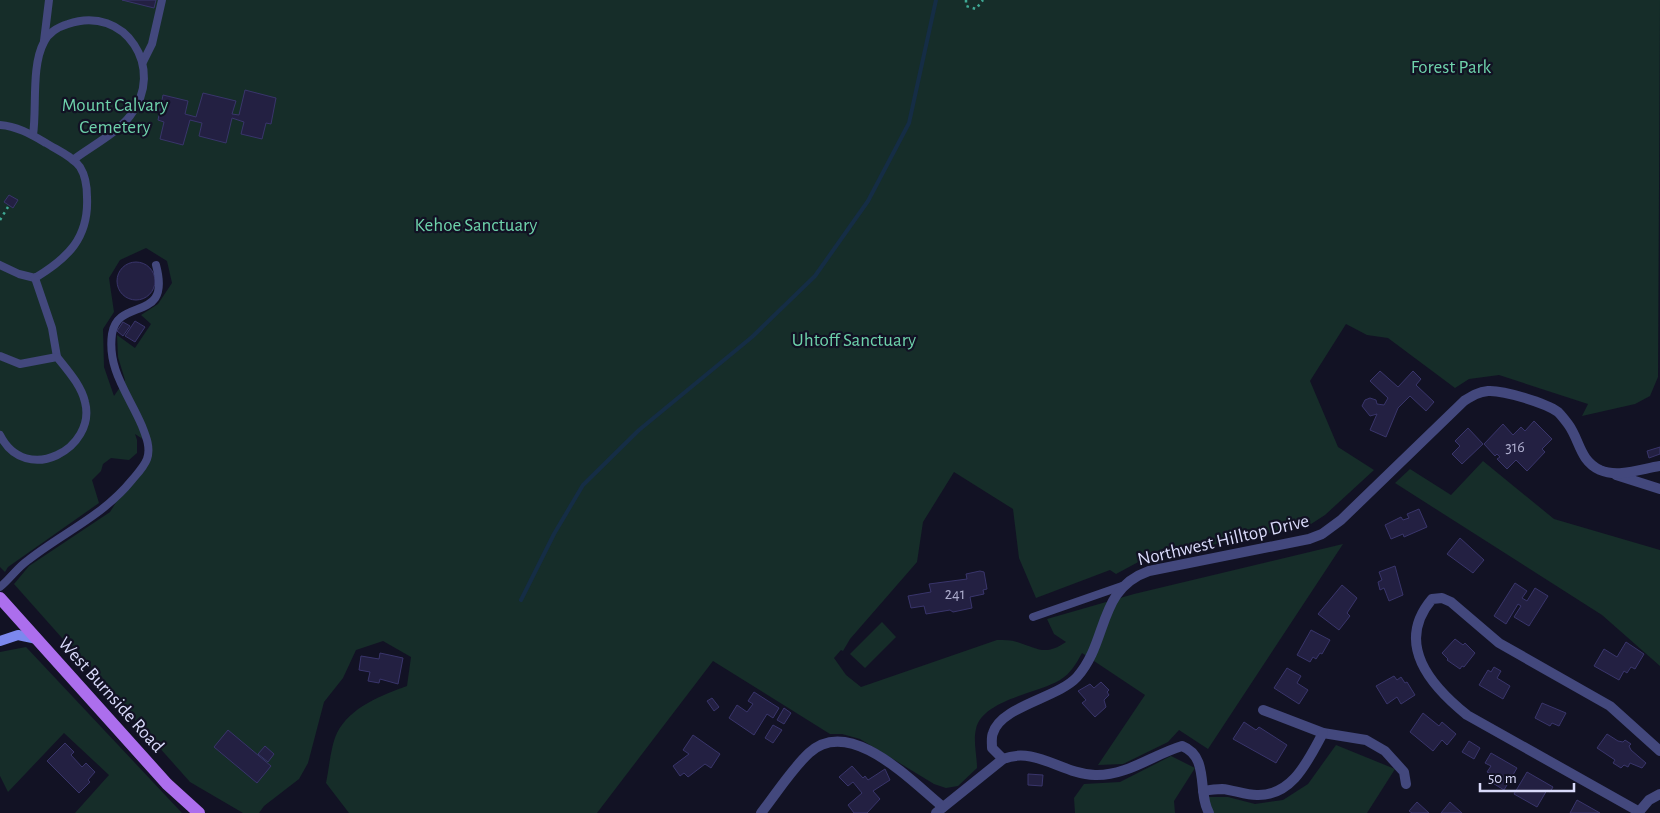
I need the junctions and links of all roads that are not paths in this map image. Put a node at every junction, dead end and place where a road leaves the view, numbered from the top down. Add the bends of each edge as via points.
1 (49, 0) edge
2 (162, 0) edge
3 (44, 41) junction
4 (143, 62) junction
5 (0, 125) edge
6 (33, 135) junction
7 (73, 160) junction
8 (0, 265) edge
9 (156, 265) dead end
10 (35, 278) junction
11 (0, 356) edge
12 (57, 357) junction
13 (0, 435) edge
14 (1660, 466) edge
15 (1613, 474) junction
16 (1660, 489) edge
17 (1122, 586) junction
18 (0, 587) edge
19 (3, 607) edge
20 (1033, 617) dead end
21 (37, 639) junction
22 (0, 641) edge
23 (1263, 710) dead end
24 (1323, 733) junction
25 (1660, 751) edge
26 (1003, 758) junction
27 (1406, 784) dead end
28 (1203, 791) junction
29 (1660, 794) edge
30 (940, 810) edge
31 (1638, 812) edge
32 (199, 813) edge
33 (761, 813) edge
34 (1209, 813) edge

1 - 3 lane
2 - 4 lane via 152,44
3 - 4 lane via 52,32 69,24 102,22 124,33
3 - 6 lane via 38,60
4 - 7 lane via 144,85 130,117
5 - 6 lane
6 - 7 lane
7 - 10 lane via 80,168 87,190 88,207 82,232 64,258
8 - 10 lane
9 - 18 lane via 160,282 158,294 149,305 121,316 116,322 111,342 118,380 148,441 147,458 110,504 26,562
10 - 12 lane via 52,328
11 - 12 lane via 20,364
12 - 13 lane via 81,389 86,404 79,434 62,452 41,461 16,455
14 - 15 street
15 - 16 street, Northwest Hilltop Drive
15 - 17 street, Northwest Hilltop Drive via 1588,462 1569,425 1557,412 1542,404 1503,393 1475,394 1322,534 1275,547 1149,571
17 - 20 lane
17 - 26 street, Northwest Hilltop Drive via 1093,652 1077,677 1000,720 992,733 992,748
19 - 21 main road, West Burnside Road
21 - 22 main road via 18,635
21 - 32 main road, West Burnside Road via 167,784
23 - 24 street
24 - 27 street via 1366,740 1385,751 1404,772
24 - 28 street via 1302,772 1285,787 1258,795 1223,789
25 - 31 street via 1610,706 1499,644 1450,602 1442,598 1432,599 1425,607 1417,633 1421,664 1443,696 1467,715
26 - 28 street via 1016,753 1079,773 1111,774 1182,746 1196,754
26 - 30 street
28 - 34 street
29 - 31 street
30 - 33 street via 880,756 852,743 830,742 808,753

